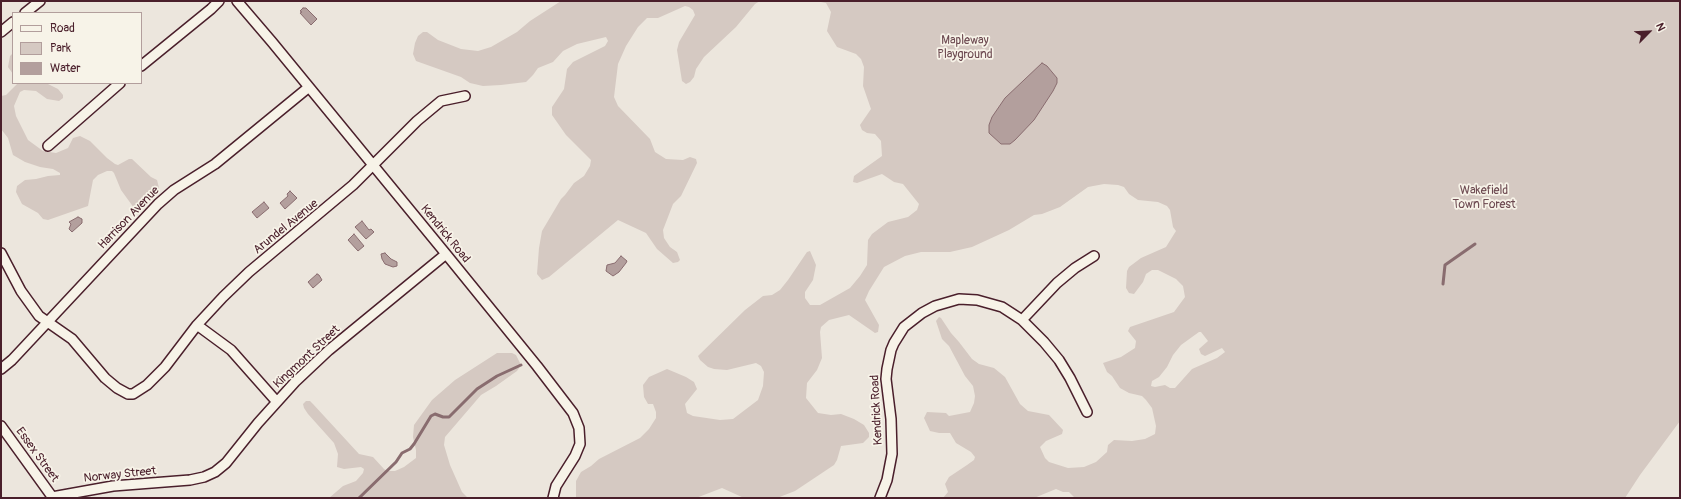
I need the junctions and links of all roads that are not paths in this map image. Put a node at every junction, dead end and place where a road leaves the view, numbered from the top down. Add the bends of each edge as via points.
1 (40, 1) edge
2 (218, 1) edge
3 (237, 1) edge
4 (26, 12) edge
5 (12, 23) edge
6 (1, 32) edge
7 (142, 65) edge
8 (119, 84) edge
9 (309, 87) junction
10 (465, 96) dead end
11 (48, 146) dead end
12 (374, 166) junction
13 (1, 253) edge
14 (446, 254) junction
15 (1094, 256) dead end
16 (1022, 320) junction
17 (46, 322) junction
18 (197, 325) junction
19 (1, 369) edge
20 (277, 402) junction
21 (1087, 412) dead end
22 (1, 426) edge
23 (190, 480) joint
24 (52, 498) edge
25 (553, 498) edge
26 (880, 498) edge

1 - 4 street
2 - 7 street
3 - 9 street, Kendrick Road
5 - 6 street
8 - 11 street
9 - 12 street, Kendrick Road
9 - 17 street, Harrison Avenue via 215,164 168,194
10 - 12 street, Arundel Avenue via 444,100 432,107
12 - 14 street, Kendrick Road
12 - 18 street, Arundel Avenue via 330,206 249,272
13 - 17 street via 27,301
14 - 20 street, Kingmont Street via 329,350
14 - 25 street, Kendrick Road via 547,378 577,421 580,436 578,451 559,480
15 - 16 street via 1057,283
16 - 21 street, Kendrick Road via 1059,360
16 - 26 street, Kendrick Road via 1002,307 964,299 928,309 904,327 894,343 886,369 892,454 887,480
17 - 18 street, Arundel Avenue via 72,339 105,378 128,394 133,394 147,385 165,367
17 - 19 street, Harrison Avenue
18 - 20 street via 231,350
20 - 23 street, Kingmont Street via 223,466 210,475
22 - 24 street, Essex Street
23 - 24 street, Norway Street via 113,486

